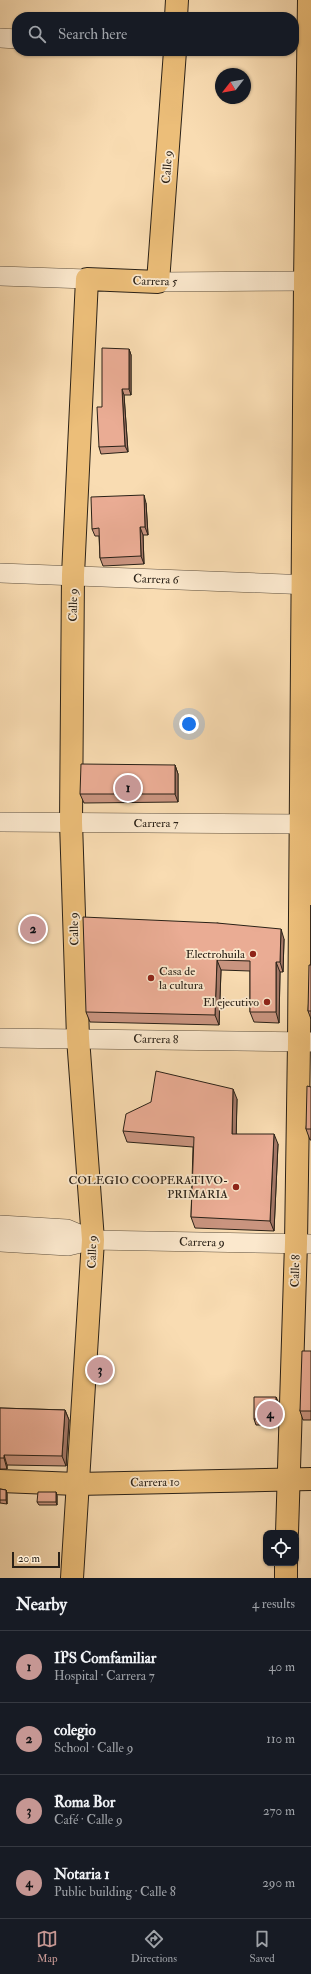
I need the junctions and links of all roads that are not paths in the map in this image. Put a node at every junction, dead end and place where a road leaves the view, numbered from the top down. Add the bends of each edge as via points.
1 (177, 0) edge
2 (309, 0) edge
3 (176, 12) edge
4 (0, 38) edge
5 (12, 39) edge
6 (304, 49) edge
7 (176, 56) edge
8 (0, 276) edge
9 (87, 279) junction
10 (158, 282) junction
11 (308, 282) edge
12 (0, 573) edge
13 (73, 576) junction
14 (306, 584) edge
15 (0, 822) edge
16 (70, 822) junction
17 (306, 824) edge
18 (0, 1038) edge
19 (78, 1038) junction
20 (305, 1042) edge
21 (0, 1225) edge
22 (93, 1240) junction
23 (0, 1242) edge
24 (303, 1244) edge
25 (287, 1479) junction
26 (311, 1479) edge
27 (0, 1481) edge
28 (77, 1484) junction
29 (287, 1530) edge
30 (286, 1566) edge
31 (72, 1578) edge
32 (286, 1578) edge

1 - 3 main road
2 - 6 main road, Calle 8
4 - 5 street
6 - 11 main road, Calle 8
7 - 10 main road, Calle 9
8 - 9 street, Carrera 5
9 - 10 main road, Carrera 5
9 - 13 main road, Calle 9
10 - 11 street, Carrera 5
11 - 14 main road, Calle 8
12 - 13 street, Carrera 6
13 - 14 street, Carrera 6
13 - 16 main road, Calle 9
14 - 17 main road, Calle 8
15 - 16 street, Carrera 7
16 - 17 street, Carrera 7
16 - 19 main road, Calle 9
17 - 20 main road, Calle 8
18 - 19 street, Carrera 8
19 - 20 street, Carrera 8
19 - 22 main road, Calle 9
20 - 24 main road, Calle 8
21 - 22 street, Carrera 9 via 67,1229
22 - 23 street, Carrera 9 via 68,1246
22 - 24 street, Carrera 9
22 - 28 main road, Calle 9
24 - 25 main road, Calle 8
25 - 26 main road, Carrera 10
25 - 28 main road, Carrera 10
25 - 29 main road, Calle 8
27 - 28 main road, Carrera 10
28 - 31 main road, Calle 9
30 - 32 main road

